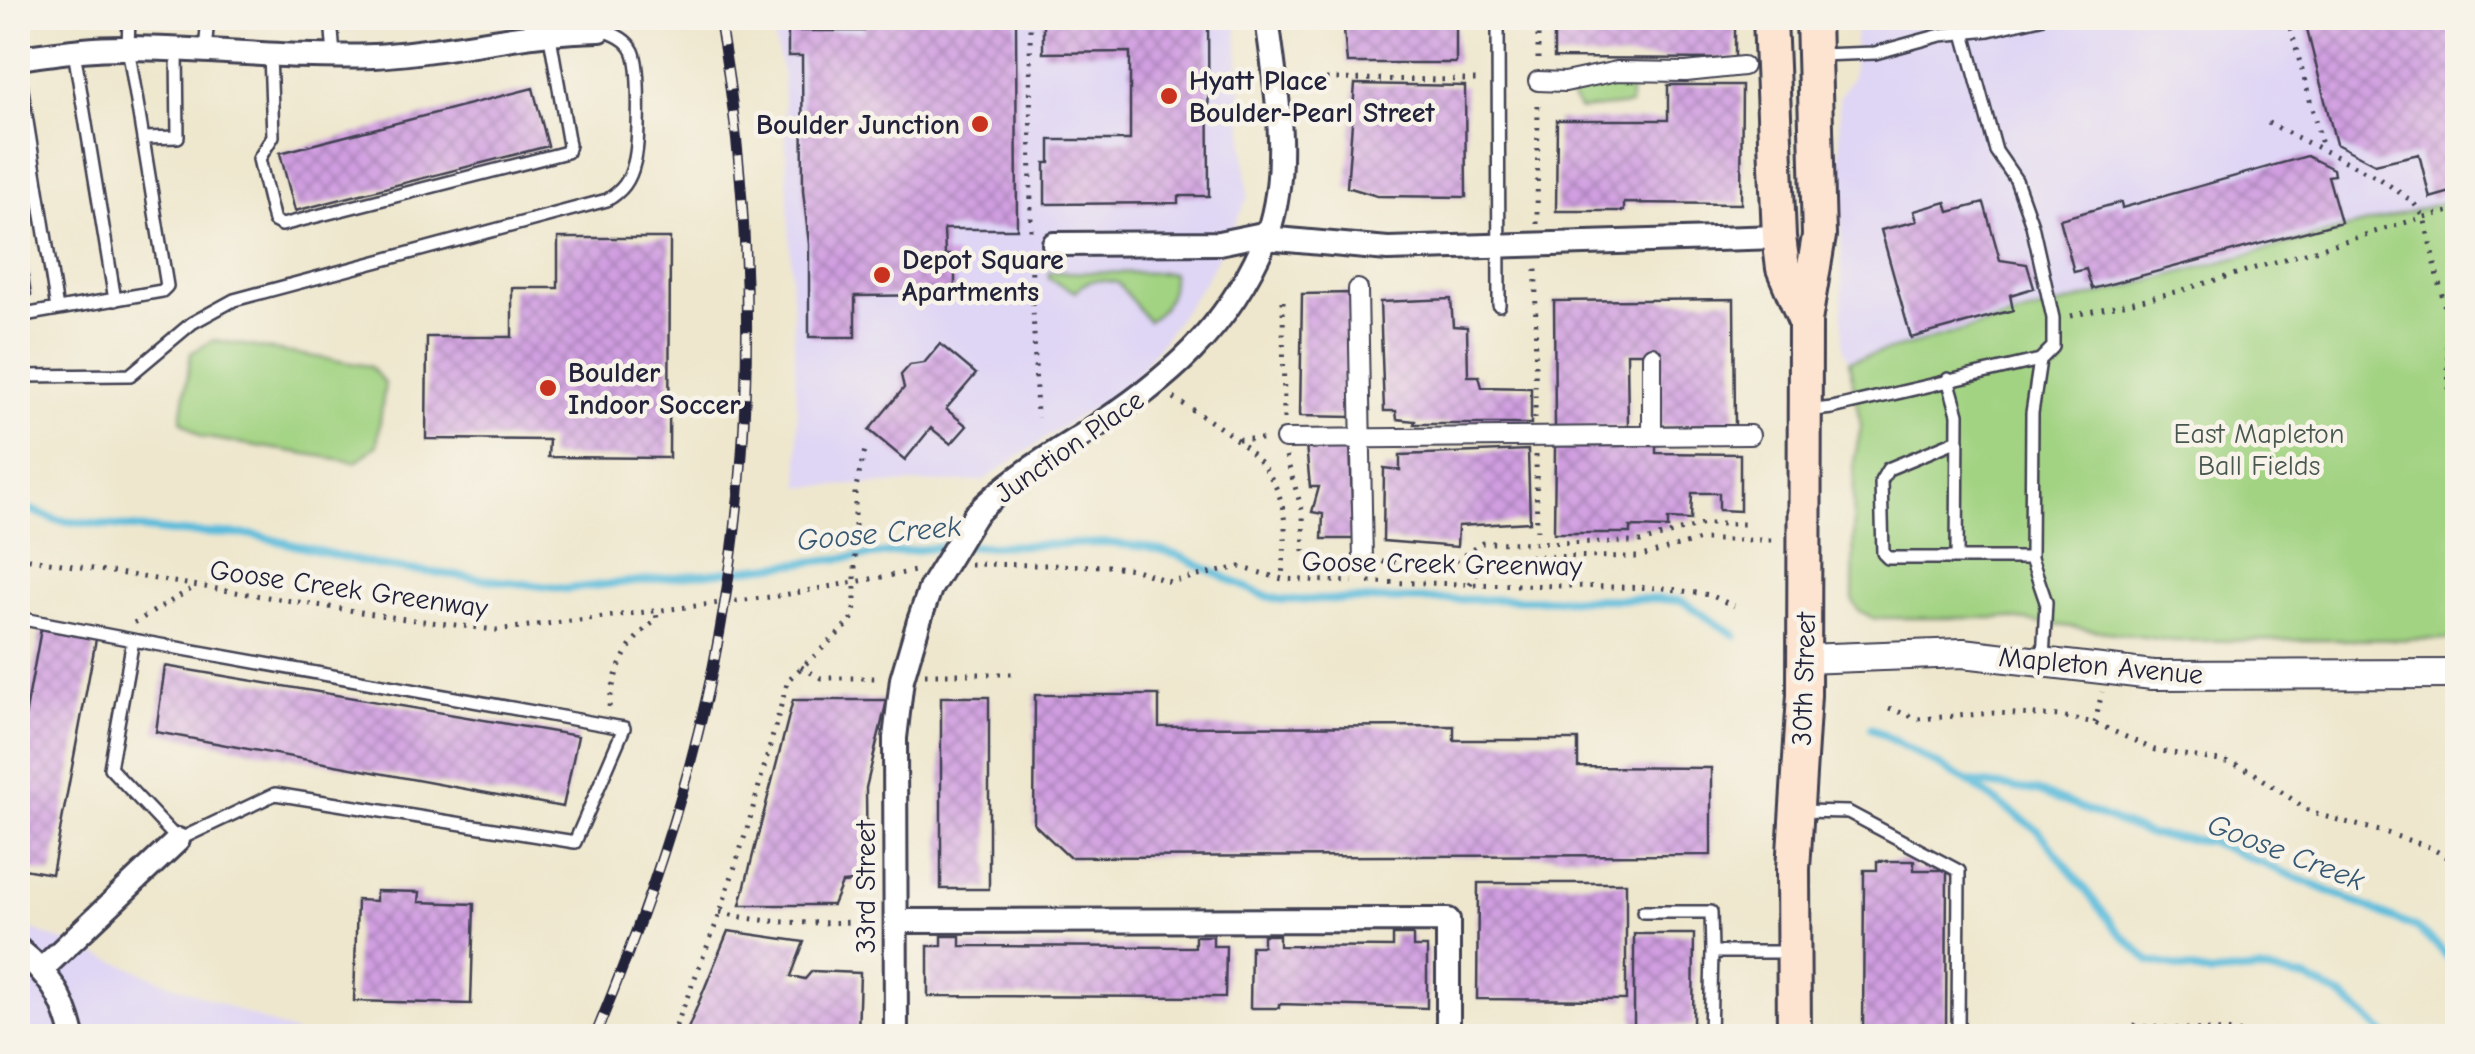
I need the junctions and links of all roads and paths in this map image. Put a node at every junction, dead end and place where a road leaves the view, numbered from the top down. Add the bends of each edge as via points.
1 (129, 18) edge
2 (208, 18) edge
3 (331, 18) edge
4 (1030, 18) edge
5 (1267, 18) edge
6 (1498, 18) edge
7 (1538, 18) edge
8 (1770, 18) edge
9 (1814, 18) edge
10 (2040, 18) edge
11 (2288, 18) edge
12 (600, 30) joint
13 (549, 31) junction
14 (1964, 33) junction
15 (128, 47) junction
16 (177, 50) junction
17 (74, 51) junction
18 (204, 51) junction
19 (270, 54) junction
20 (1814, 55) junction
21 (334, 56) junction
22 (18, 62) edge
23 (1743, 66) dead end
24 (1326, 79) dead end
25 (1498, 80) junction
26 (1538, 81) junction
27 (2268, 123) dead end
28 (144, 138) junction
29 (2323, 149) junction
30 (2458, 210) edge
31 (2424, 217) junction
32 (1267, 236) junction
33 (1779, 237) junction
34 (1054, 244) dead end
35 (1536, 244) junction
36 (1498, 245) junction
37 (1358, 289) dead end
38 (115, 300) junction
39 (1282, 301) dead end
40 (1498, 305) dead end
41 (57, 309) junction
42 (18, 316) edge
43 (2054, 318) junction
44 (1806, 320) junction
45 (1652, 356) dead end
46 (2040, 360) junction
47 (18, 376) edge
48 (1948, 380) junction
49 (1284, 394) dead end
50 (1180, 402) dead end
51 (1806, 410) junction
52 (1037, 418) dead end
53 (1750, 435) dead end
54 (1361, 436) junction
55 (1652, 436) junction
56 (1535, 438) junction
57 (1237, 439) junction
58 (1284, 439) joint
59 (1958, 440) junction
60 (864, 450) dead end
61 (1750, 524) dead end
62 (1806, 540) junction
63 (18, 557) edge
64 (1957, 558) junction
65 (2032, 558) junction
66 (1363, 562) dead end
67 (956, 564) dead end
68 (922, 570) dead end
69 (2458, 571) edge
70 (1282, 580) junction
71 (854, 582) junction
72 (1470, 584) junction
73 (196, 587) junction
74 (1734, 606) dead end
75 (656, 611) junction
76 (18, 618) edge
77 (132, 639) junction
78 (1804, 659) junction
79 (2043, 660) junction
80 (801, 667) junction
81 (1018, 674) dead end
82 (2458, 674) edge
83 (876, 678) dead end
84 (902, 678) junction
85 (1889, 708) dead end
86 (606, 725) junction
87 (895, 738) joint
88 (1796, 811) junction
89 (178, 840) junction
90 (2458, 862) edge
91 (720, 912) junction
92 (1643, 912) dead end
93 (860, 922) dead end
94 (896, 922) junction
95 (18, 949) edge
96 (1712, 952) junction
97 (1794, 952) junction
98 (42, 969) junction
99 (73, 1036) edge
100 (672, 1036) edge
101 (896, 1036) edge
102 (1448, 1036) edge
103 (1710, 1036) edge
104 (1794, 1036) edge
105 (1958, 1036) edge
106 (2134, 1036) edge
107 (2257, 1036) edge

1 - 15 lane
2 - 18 lane
3 - 21 lane
4 - 52 path
5 - 32 street, Junction Place via 1280,138
6 - 25 lane
7 - 26 path
8 - 33 main road, 30th Street
9 - 20 main road, 30th Street
10 - 14 lane
11 - 29 path
12 - 13 street
12 - 47 lane via 621,38 637,68 636,160 622,192 234,300 192,323 130,375
13 - 19 lane via 567,152 282,225 274,220 259,160 273,136
13 - 21 street via 423,51
14 - 20 lane via 1875,52
14 - 43 lane via 1996,151 2016,180 2032,225
15 - 16 street
15 - 17 street
15 - 28 lane
16 - 18 street
16 - 28 lane via 178,137
17 - 22 street
17 - 38 lane
18 - 19 street
19 - 21 street
20 - 44 main road, 30th Street via 1820,236
22 - 41 lane
23 - 26 street
24 - 25 path
25 - 36 lane
26 - 35 path
27 - 29 path
28 - 38 lane via 167,286
29 - 31 path via 2378,178
30 - 31 path
31 - 43 path via 2176,292
31 - 69 path via 2445,308
32 - 34 street via 1219,243
32 - 36 street via 1388,249
32 - 84 street, Junction Place, bridge via 1241,289 1170,374 1039,462 976,515 930,590
33 - 35 street
33 - 44 main road, 30th Street via 1782,268
35 - 36 street
35 - 56 path
36 - 40 lane
37 - 54 street
38 - 41 lane
39 - 49 path
41 - 42 lane
43 - 46 lane via 2054,348
44 - 51 main road, 30th Street
45 - 55 street
46 - 48 lane
46 - 65 lane via 2032,413
48 - 51 lane
48 - 59 lane
50 - 57 path
51 - 62 main road, 30th Street
53 - 55 street
54 - 56 street
54 - 58 street
54 - 66 street
55 - 56 street
56 - 61 path via 1537,540 1641,542 1704,524
57 - 58 path
57 - 70 path via 1278,488 1285,518
59 - 64 lane
59 - 64 lane via 1888,468 1881,481 1883,553
60 - 71 path via 855,491
62 - 72 path via 1717,539 1638,557 1499,556 1482,562
62 - 78 main road, 30th Street
63 - 73 path, Goose Creek Greenway
64 - 65 lane
65 - 79 lane via 2046,602
67 - 70 path, Goose Creek Greenway via 1110,566 1170,582 1254,569
68 - 71 path, Goose Creek Greenway
70 - 72 path, Goose Creek Greenway
71 - 75 path, Goose Creek Greenway
71 - 80 path via 850,622
72 - 74 path, Goose Creek Greenway via 1675,588
73 - 75 path, Goose Creek Greenway via 484,630
73 - 77 path via 134,623
75 - 86 path via 657,620 620,662
76 - 77 lane
77 - 86 lane
77 - 89 lane via 110,768
78 - 79 street, Mapleton Avenue via 1963,653
78 - 88 main road, 30th Street
79 - 82 street, Mapleton Avenue via 2153,675
80 - 83 path via 821,678
80 - 91 path via 783,695
81 - 84 path
84 - 87 street, Junction Place
85 - 90 path via 1918,719 1994,713 2095,723 2155,750 2232,762 2312,813
86 - 89 lane via 624,728 575,842 276,794
87 - 94 street, 33rd Street
88 - 97 main road, 30th Street
88 - 105 lane via 1848,812 1959,871
89 - 98 street
91 - 93 path via 777,922
91 - 100 path
92 - 96 lane via 1711,912
94 - 101 street, 33rd Street
94 - 102 street via 1448,920
95 - 98 street
96 - 97 lane
96 - 103 lane
97 - 104 main road, 30th Street
98 - 99 street via 60,992
106 - 107 path via 2133,1026

